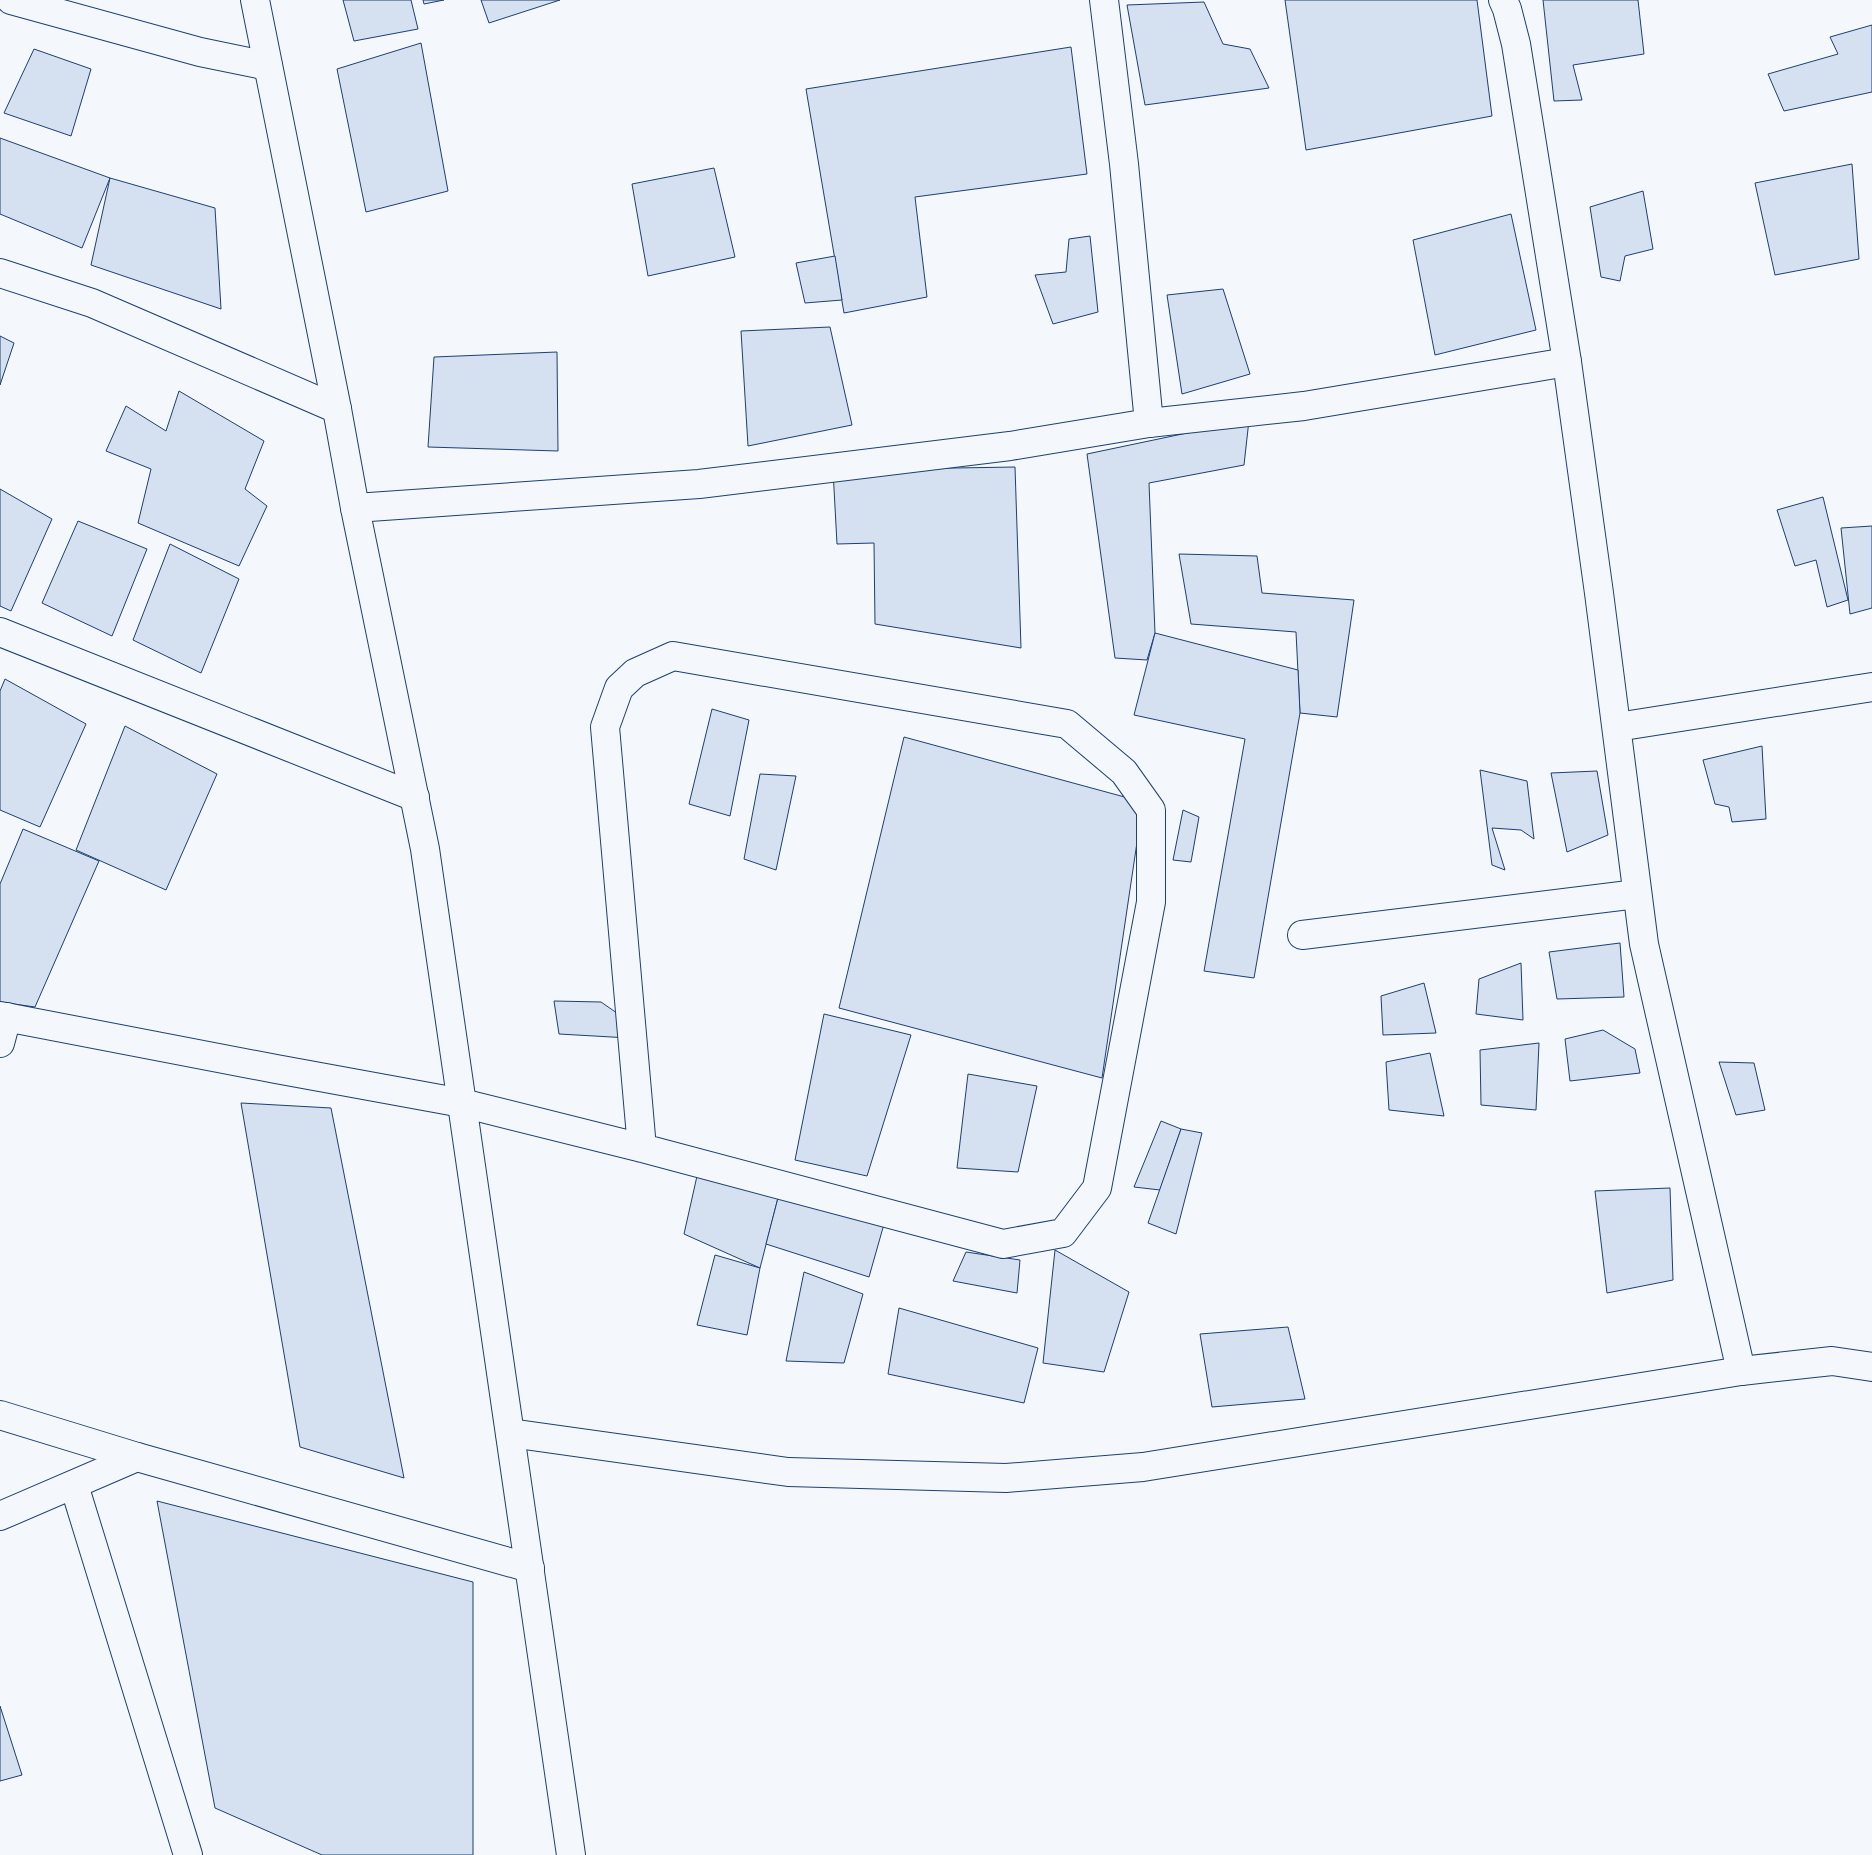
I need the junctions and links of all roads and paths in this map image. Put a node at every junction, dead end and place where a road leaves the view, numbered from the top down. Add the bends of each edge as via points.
1 (11, 0) edge
2 (254, 0) edge
3 (1104, 0) edge
4 (1503, 0) edge
5 (268, 66) junction
6 (0, 272) edge
7 (1567, 362) junction
8 (337, 409) junction
9 (1149, 423) junction
10 (355, 508) junction
11 (0, 632) edge
12 (1872, 687) edge
13 (1617, 727) junction
14 (415, 797) junction
15 (1637, 894) junction
16 (1302, 935) dead end
17 (2, 1025) edge
18 (462, 1102) junction
19 (642, 1148) junction
20 (1872, 1367) edge
21 (1741, 1371) junction
22 (0, 1415) edge
23 (510, 1433) junction
24 (137, 1457) junction
25 (74, 1485) junction
26 (0, 1516) edge
27 (530, 1568) junction
28 (188, 1855) edge
29 (571, 1855) edge

1 - 5 street via 200,52
2 - 5 street
3 - 9 street via 1124,164
4 - 7 street via 1516,44
5 - 8 street
6 - 8 street via 92,303
7 - 9 street via 1304,406
7 - 13 street
8 - 10 street
9 - 10 street via 1010,446 699,484
10 - 14 street
11 - 14 street
12 - 13 street
13 - 15 street
14 - 18 street
15 - 16 street
15 - 21 street via 1644,944
17 - 18 street
18 - 19 street
18 - 23 street
19 - 19 street via 605,727 619,688 635,673 673,656 1067,724 1124,772 1151,810 1151,902 1097,1188 1063,1233 1003,1244
20 - 21 street via 1832,1361
21 - 23 street via 1143,1467 1006,1478 788,1472
22 - 24 street
23 - 27 street
24 - 25 street
24 - 27 street
25 - 26 street
25 - 28 street
27 - 29 street

